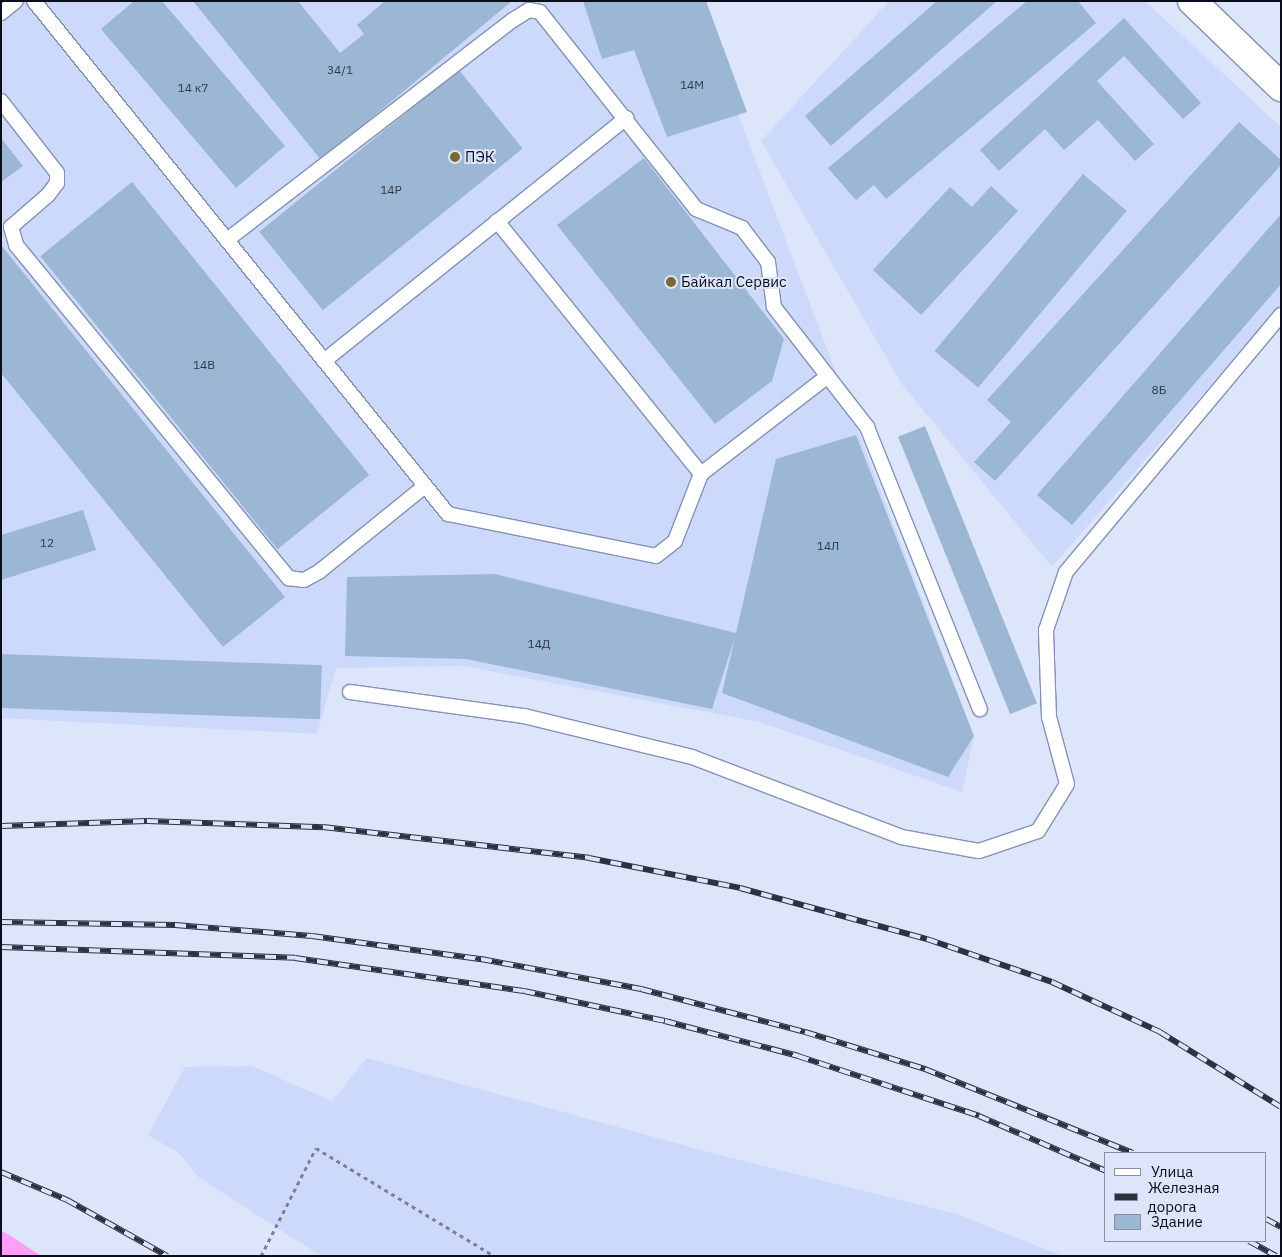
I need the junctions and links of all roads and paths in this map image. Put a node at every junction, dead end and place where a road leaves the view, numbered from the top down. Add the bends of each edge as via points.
1 (16, 1) edge
2 (34, 1) edge
3 (1192, 1) edge
4 (1, 13) edge
5 (1281, 86) edge
6 (1, 101) edge
7 (626, 118) junction
8 (497, 222) junction
9 (227, 240) junction
10 (1281, 315) edge
11 (324, 361) junction
12 (828, 376) junction
13 (701, 474) junction
14 (425, 486) junction
15 (350, 692) dead end
16 (980, 709) dead end
17 (261, 1256) edge
18 (494, 1256) edge

1 - 4 lane
2 - 9 lane
3 - 5 street
6 - 14 lane via 57,173 57,183 48,195 11,227 16,245 289,578 304,580 320,571
7 - 8 lane
7 - 9 lane via 551,22 540,12 528,10
7 - 12 lane via 696,209 742,228 768,262 774,307
8 - 11 lane
8 - 13 lane
9 - 11 lane
10 - 15 lane via 1066,572 1046,630 1049,717 1067,784 1038,832 979,851 901,837 692,757 524,716
11 - 14 lane
12 - 13 lane
12 - 16 lane via 867,427
13 - 14 lane via 675,541 656,556 448,514
17 - 18 path via 316,1148

